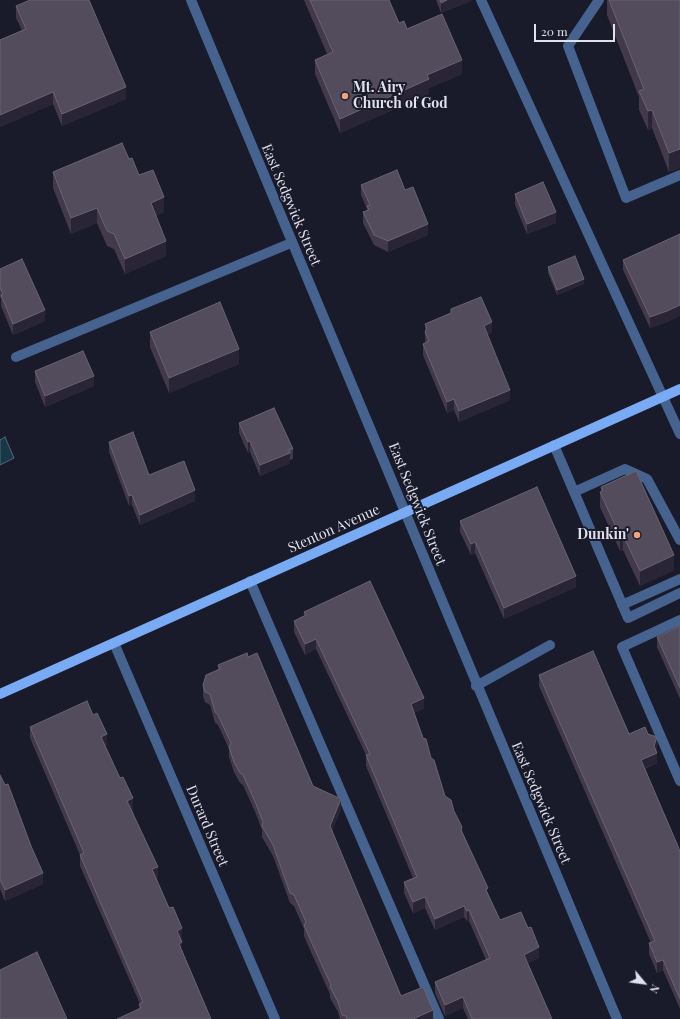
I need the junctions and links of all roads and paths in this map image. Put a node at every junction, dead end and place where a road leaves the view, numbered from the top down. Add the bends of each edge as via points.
1 (191, 0) edge
2 (481, 0) edge
3 (599, 0) edge
4 (680, 175) edge
5 (292, 242) junction
6 (16, 357) dead end
7 (680, 389) edge
8 (663, 397) junction
9 (680, 434) edge
10 (554, 445) junction
11 (574, 492) junction
12 (405, 512) junction
13 (680, 540) edge
14 (680, 579) edge
15 (250, 581) junction
16 (680, 593) edge
17 (622, 605) junction
18 (680, 620) edge
19 (114, 643) junction
20 (550, 645) dead end
21 (476, 686) junction
22 (0, 694) edge
23 (680, 781) edge
24 (275, 1019) edge
25 (439, 1019) edge
26 (617, 1019) edge

1 - 5 street, East Sedgwick Street
2 - 8 street
3 - 4 street via 568,46 626,198
5 - 6 street
5 - 12 street, East Sedgwick Street
7 - 8 main road, Stenton Avenue
8 - 9 street
8 - 10 main road, Stenton Avenue
10 - 11 street
10 - 12 main road, Stenton Avenue
11 - 13 street via 625,469 647,479
11 - 17 street
12 - 15 main road, Stenton Avenue
12 - 21 street, East Sedgwick Street
14 - 17 street
15 - 19 main road, Stenton Avenue
15 - 25 street
16 - 17 street via 628,618
18 - 23 street via 622,647
19 - 22 main road, Stenton Avenue
19 - 24 street, Durard Street
20 - 21 street
21 - 26 street, East Sedgwick Street

